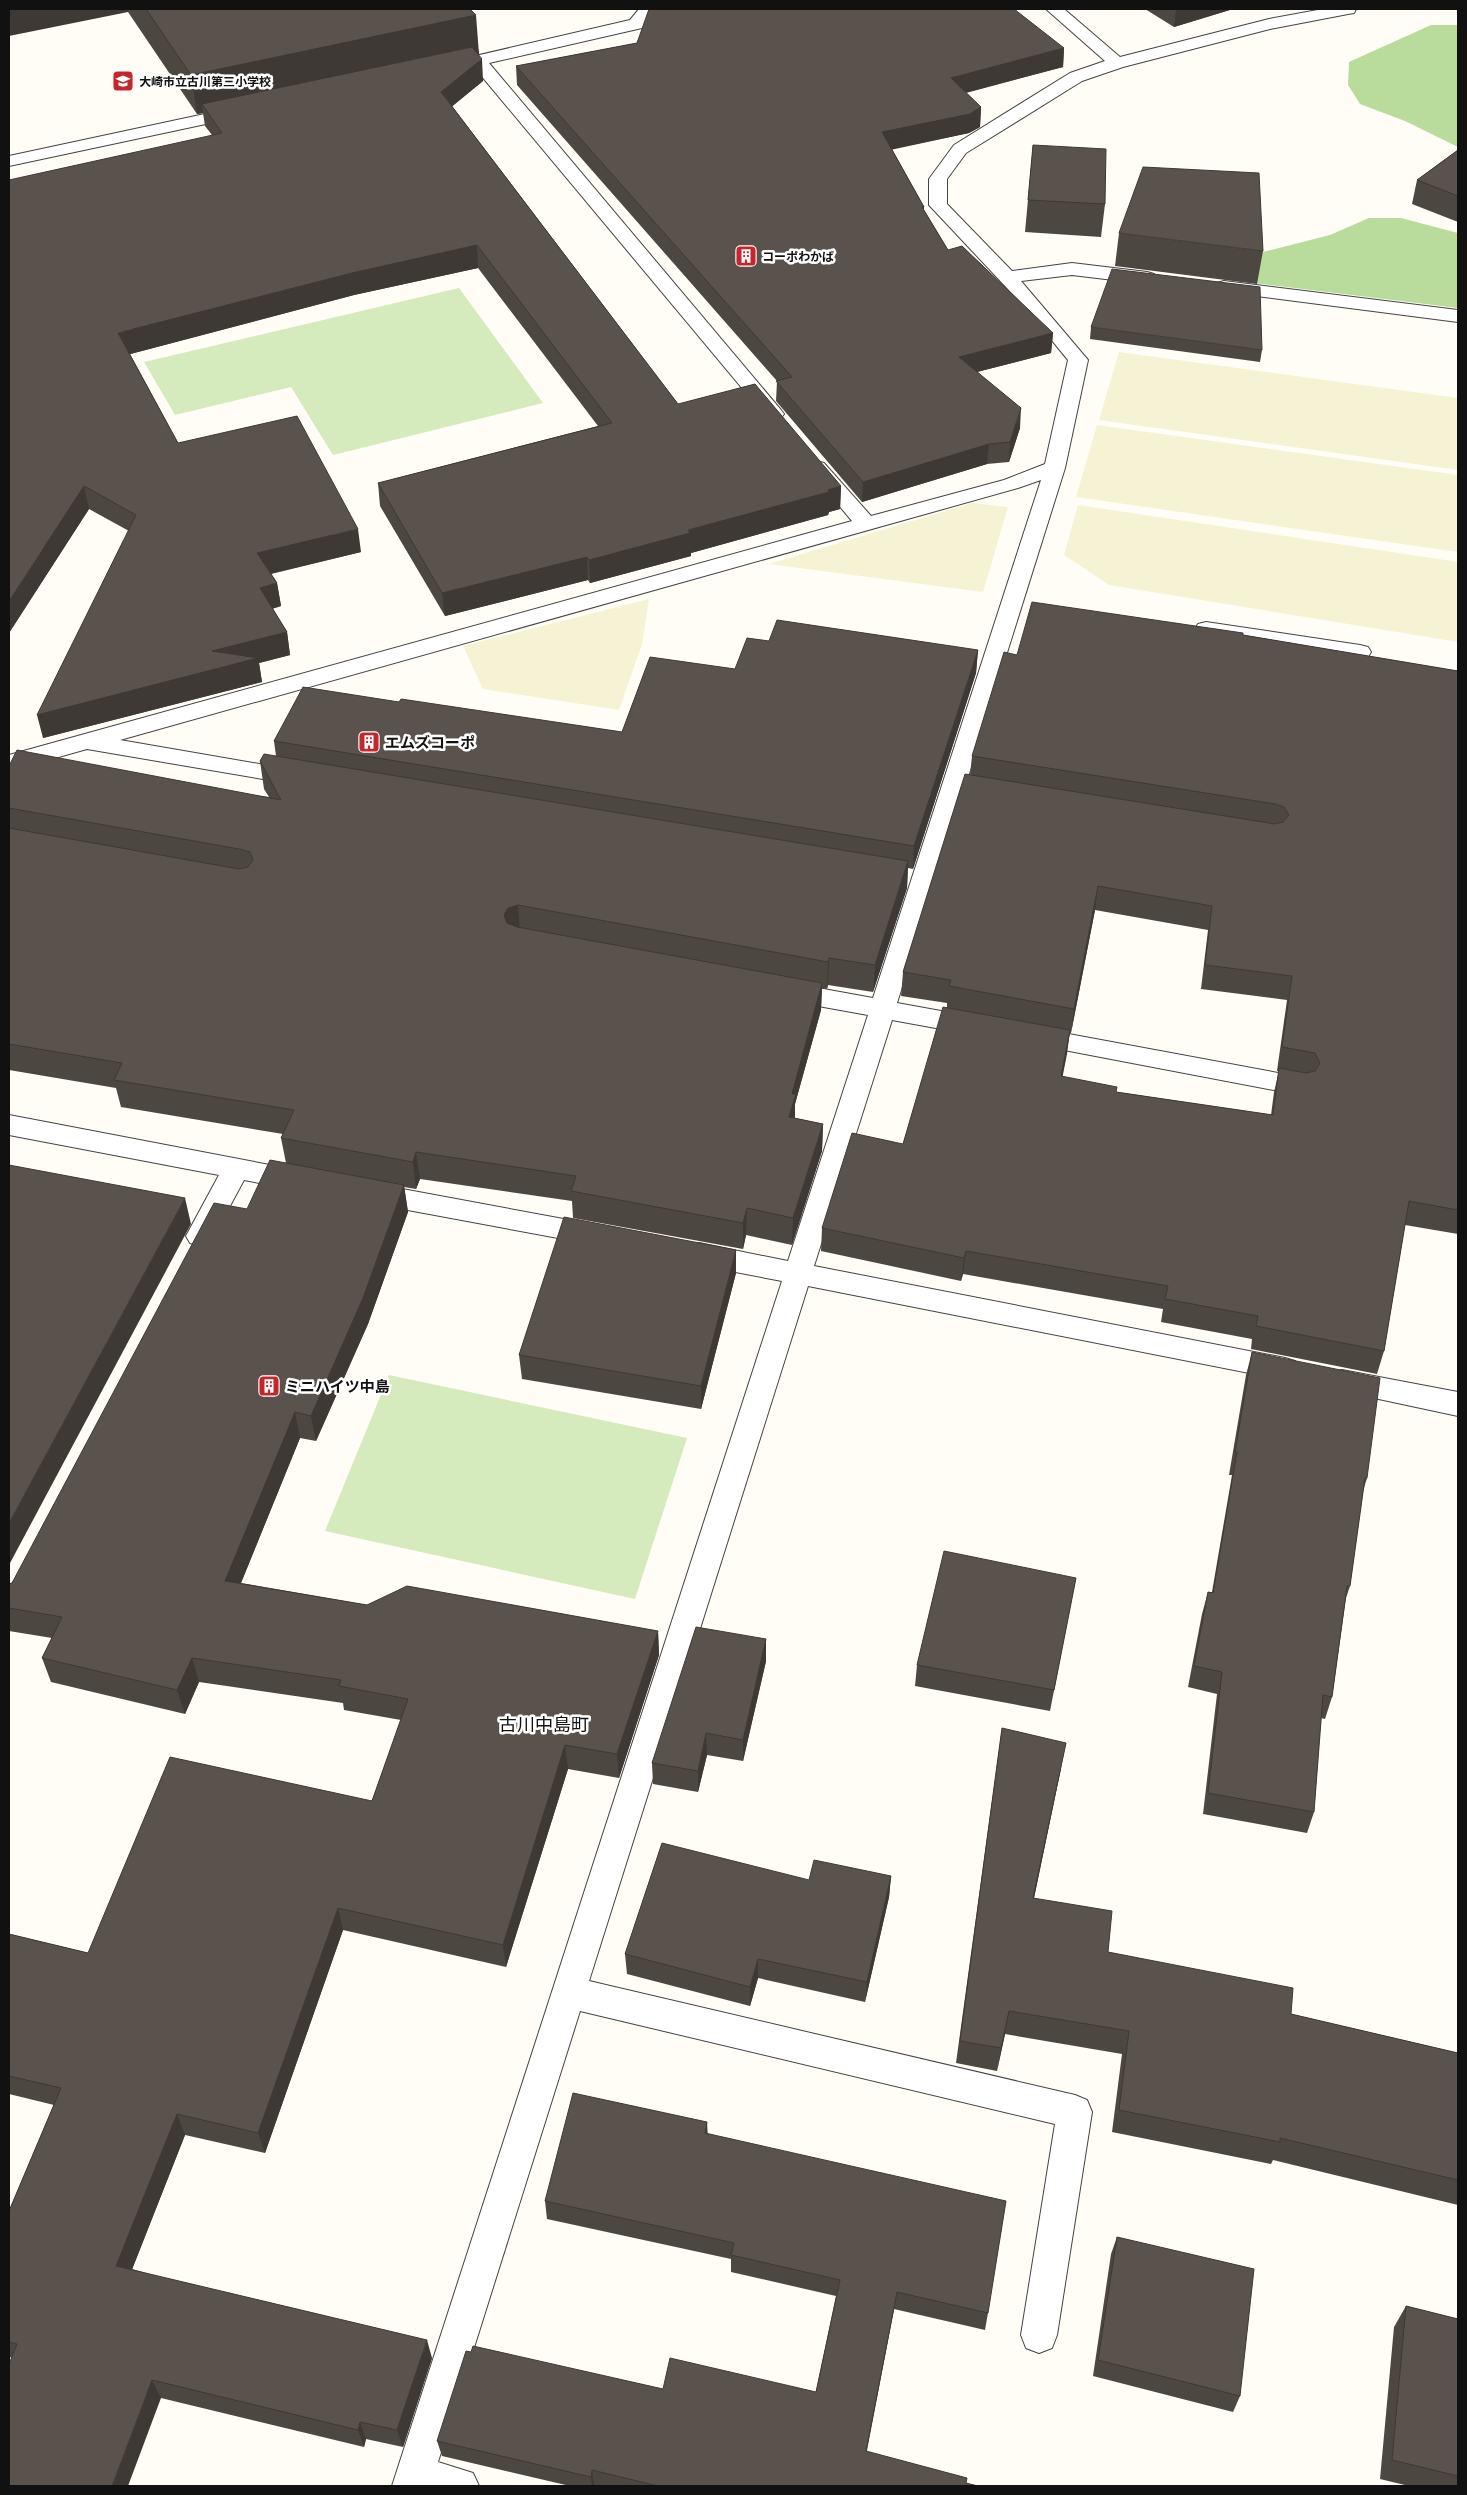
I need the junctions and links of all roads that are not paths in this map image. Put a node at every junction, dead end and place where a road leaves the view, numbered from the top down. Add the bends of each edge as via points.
1 (647, 9) edge
2 (1054, 9) edge
3 (1348, 9) edge
4 (478, 61) junction
5 (1117, 63) junction
6 (429, 71) edge
7 (263, 107) edge
8 (9, 161) edge
9 (1007, 278) junction
10 (1161, 280) edge
11 (1201, 284) edge
12 (1458, 316) edge
13 (783, 426) edge
14 (808, 456) edge
15 (1055, 468) junction
16 (866, 524) junction
17 (1186, 626) edge
18 (1360, 652) dead end
19 (85, 742) junction
20 (9, 763) edge
21 (319, 781) edge
22 (765, 988) edge
23 (882, 1009) junction
24 (1300, 1086) edge
25 (9, 1125) edge
26 (236, 1169) junction
27 (624, 1240) edge
28 (672, 1249) edge
29 (190, 1256) edge
30 (798, 1272) junction
31 (1458, 1404) edge
32 (569, 1992) junction
33 (1038, 2335) dead end
34 (413, 2481) edge
35 (460, 2486) edge

1 - 4 street via 636,24
2 - 5 street
3 - 5 street via 1269,24
4 - 6 street
4 - 13 street
5 - 9 street via 1076,77 960,149 938,178 938,205
7 - 8 street
9 - 10 street via 1072,268
9 - 15 street via 1078,360
11 - 12 street
14 - 16 street
15 - 16 street via 1011,484
15 - 23 street via 1022,601 963,789 914,879
16 - 19 street
17 - 18 street
19 - 20 street
19 - 21 street
22 - 23 street
23 - 24 street
23 - 30 street
25 - 26 street
26 - 27 street
26 - 29 street
28 - 30 street
30 - 31 street
30 - 32 street
32 - 33 street via 1075,2112
32 - 34 street
34 - 35 street

